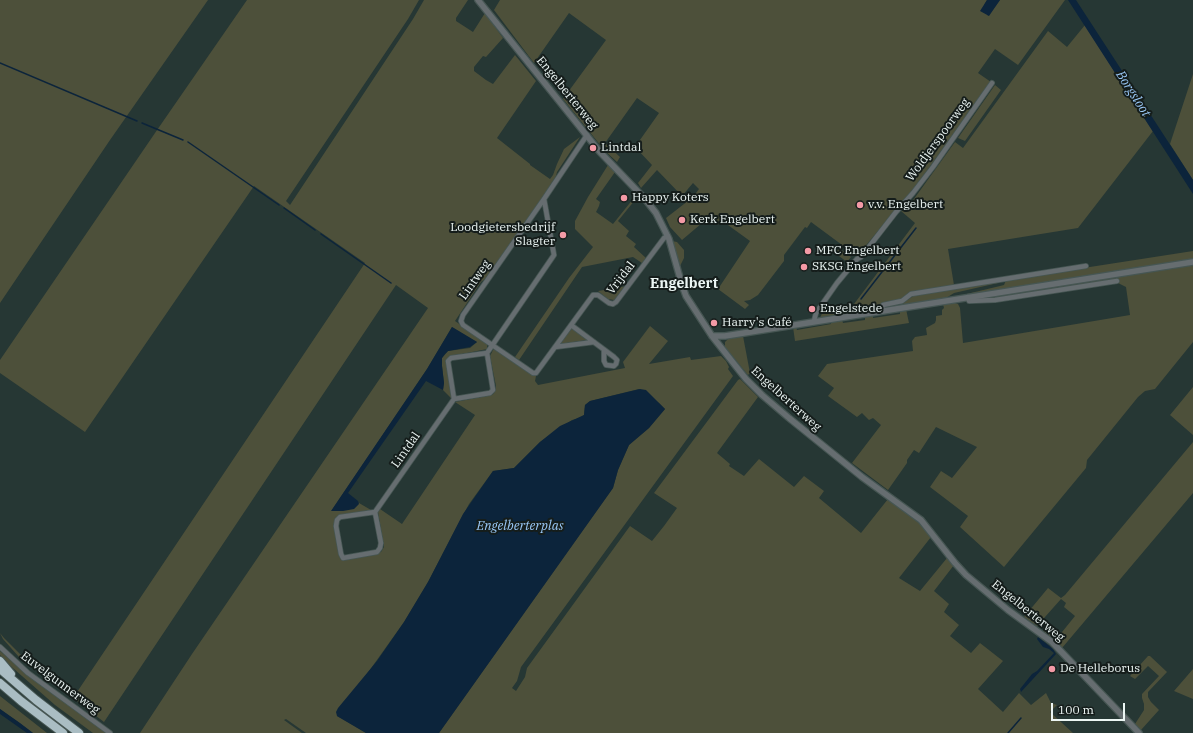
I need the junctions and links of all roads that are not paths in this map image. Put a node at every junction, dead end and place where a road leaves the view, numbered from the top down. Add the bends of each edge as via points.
1 (478, 0) edge
2 (992, 83) dead end
3 (587, 135) junction
4 (544, 199) junction
5 (668, 236) junction
6 (1193, 262) edge
7 (1086, 266) dead end
8 (1117, 281) dead end
9 (968, 297) junction
10 (881, 311) junction
11 (814, 321) junction
12 (571, 325) junction
13 (712, 336) junction
14 (725, 336) junction
15 (594, 342) junction
16 (492, 345) junction
17 (720, 346) junction
18 (555, 347) junction
19 (604, 350) dead end
20 (487, 353) junction
21 (454, 399) junction
22 (375, 512) junction
23 (0, 647) edge
24 (0, 661) edge
25 (0, 670) edge
26 (0, 683) edge
27 (0, 688) edge
28 (36, 700) junction
29 (53, 725) junction
30 (63, 733) edge
31 (79, 733) edge
32 (110, 733) edge
33 (1139, 733) edge

1 - 3 street, Engelberterweg
2 - 11 street, Woldjerspoorweg via 913,193 837,283 816,313
3 - 4 street
3 - 5 street, Engelberterweg via 614,168 645,199
4 - 16 street via 554,255
4 - 16 street, Lintweg via 463,315 463,325
5 - 12 street, Vrijdal via 616,302 609,303 598,295 593,295
5 - 13 street, Engelberterweg via 686,296
6 - 9 street
7 - 10 street via 911,294 902,301 883,305
8 - 9 street via 995,300 969,301
9 - 10 street
10 - 11 street
11 - 14 street
12 - 15 street
12 - 18 street, Vrijdal
13 - 14 street
13 - 17 street, Engelberterweg
14 - 17 street
15 - 18 street
15 - 19 street
16 - 18 street, Vrijdal via 533,373 536,373
16 - 20 street
17 - 33 street, Engelberterweg via 746,379 777,409 921,520 966,575 1052,642
20 - 21 street via 492,390 490,393
20 - 21 street via 450,358 448,361
21 - 22 street, Lintdal
22 - 22 street via 336,520 343,558 377,552 380,548
23 - 32 street, Euvelgunnerweg via 28,673
24 - 28 highway
25 - 28 highway
26 - 29 highway
27 - 29 highway
28 - 31 highway
29 - 30 highway

